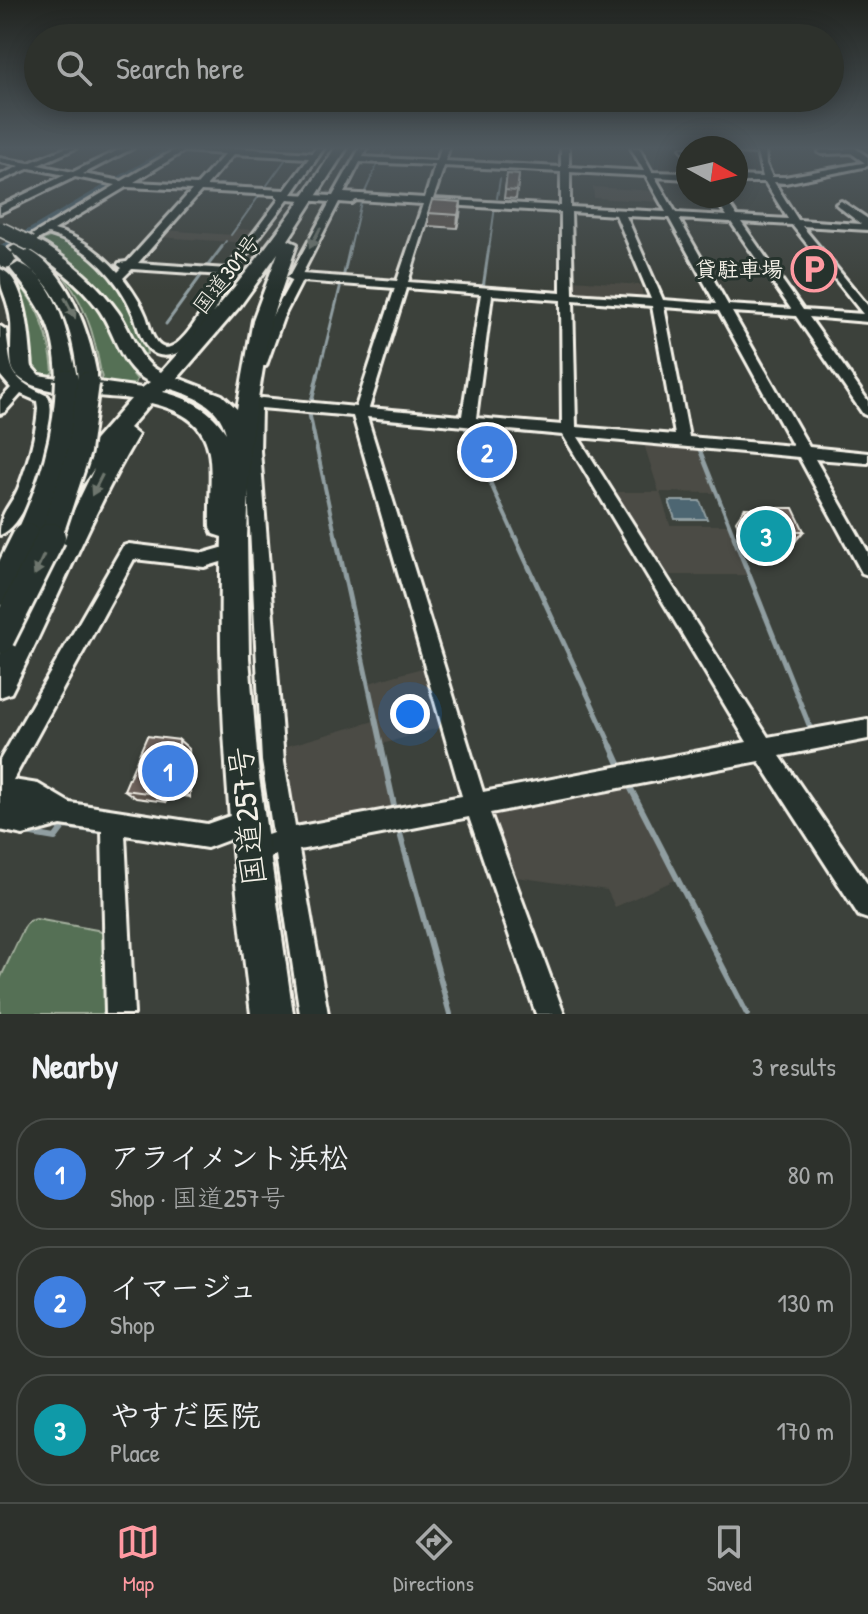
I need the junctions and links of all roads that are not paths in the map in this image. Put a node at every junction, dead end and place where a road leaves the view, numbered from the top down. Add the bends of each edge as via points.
1 (31, 195) edge
2 (96, 195) edge
3 (96, 195) edge
4 (195, 195) edge
5 (286, 195) edge
6 (301, 195) edge
7 (427, 195) edge
8 (566, 195) edge
9 (662, 195) edge
10 (779, 195) edge
11 (339, 196) junction
12 (311, 197) junction
13 (425, 201) junction
14 (841, 204) dead end
15 (726, 208) edge
16 (0, 210) edge
17 (566, 210) junction
18 (620, 213) junction
19 (673, 216) junction
20 (734, 219) junction
21 (0, 222) edge
22 (793, 223) junction
23 (868, 225) edge
24 (0, 229) edge
25 (18, 244) edge
26 (130, 265) junction
27 (106, 266) junction
28 (227, 275) junction
29 (115, 277) junction
30 (290, 277) junction
31 (402, 285) junction
32 (487, 291) junction
33 (567, 296) junction
34 (237, 299) junction
35 (657, 303) junction
36 (723, 307) junction
37 (800, 313) junction
38 (868, 316) edge
39 (0, 330) edge
40 (78, 381) junction
41 (10, 383) edge
42 (156, 391) junction
43 (251, 404) junction
44 (0, 409) edge
45 (868, 411) edge
46 (362, 412) junction
47 (468, 422) junction
48 (569, 431) junction
49 (683, 441) junction
50 (804, 452) junction
51 (240, 455) junction
52 (868, 458) edge
53 (0, 528) edge
54 (225, 554) junction
55 (0, 568) edge
56 (868, 568) edge
57 (0, 591) edge
58 (232, 617) junction
59 (0, 639) edge
60 (0, 683) edge
61 (868, 729) edge
62 (763, 749) junction
63 (0, 781) edge
64 (0, 789) edge
65 (0, 804) edge
66 (476, 805) junction
67 (67, 814) junction
68 (0, 819) edge
69 (119, 822) junction
70 (248, 837) junction
71 (285, 841) junction
72 (868, 907) edge
73 (120, 1014) edge
74 (272, 1014) edge
75 (314, 1014) edge
76 (550, 1014) edge

1 - 16 street
2 - 25 street
3 - 25 street
4 - 26 street
5 - 28 street
6 - 12 street
7 - 13 street
8 - 17 street
9 - 19 street
10 - 22 street
11 - 12 street
11 - 13 street
11 -> 30 street
12 - 30 highway
12 - 34 highway, 国道301号
13 - 17 street
13 - 31 street
14 - 23 street
15 - 20 street
17 - 18 street
17 - 33 street
18 - 19 street
18 - 35 street
19 - 20 street
19 - 36 street
20 - 22 street
20 - 37 street
21 - 25 street
22 - 23 street
22 - 38 street
24 - 25 highway, bridge
25 - 27 street via 82,245
25 - 40 highway via 54,315
25 - 42 highway via 59,261 87,284 118,324
25 - 42 highway via 21,362 26,374 50,384
26 - 27 street
26 - 28 street
26 - 29 street
27 - 29 street
28 - 29 street via 194,332 180,348 166,351 154,348
28 - 34 street
30 - 31 street
30 - 43 street
31 - 32 street
31 - 46 street
32 - 33 street
32 - 47 street
33 - 35 street
33 - 48 street
34 - 42 highway, 国道301号
35 - 36 street
35 - 49 street
36 - 37 street
36 - 50 street
37 - 38 street
37 - 45 street
39 - 41 street
40 - 57 highway, bridge via 32,527
40 -> 59 highway, bridge via 84,431 69,491 40,563
41 - 44 street
41 - 53 street via 43,399 45,414 21,499
42 - 51 highway, 国道257号 via 205,394 221,404 235,425
42 - 54 highway, 国道257号 via 212,426 219,446
42 - 55 highway
42 -> 60 highway via 105,469
43 - 46 street
43 - 51 highway
43 - 71 street via 267,694
46 - 47 street
46 - 66 street
47 - 48 street
48 - 49 street
48 - 62 street
49 - 50 street
50 - 52 street
50 - 56 street
51 - 58 highway, 国道257号
54 - 58 highway, 国道257号
54 - 63 street via 204,560 129,551
58 - 70 highway, 国道257号
61 - 62 street
62 - 66 street
62 - 72 street
64 - 67 street via 38,795
65 - 67 street
66 - 71 street
66 - 76 street
67 - 68 street via 23,823
67 - 69 street
69 - 70 street
69 - 73 street via 113,834
70 - 71 street
70 - 74 highway, 国道257号
71 - 75 street

